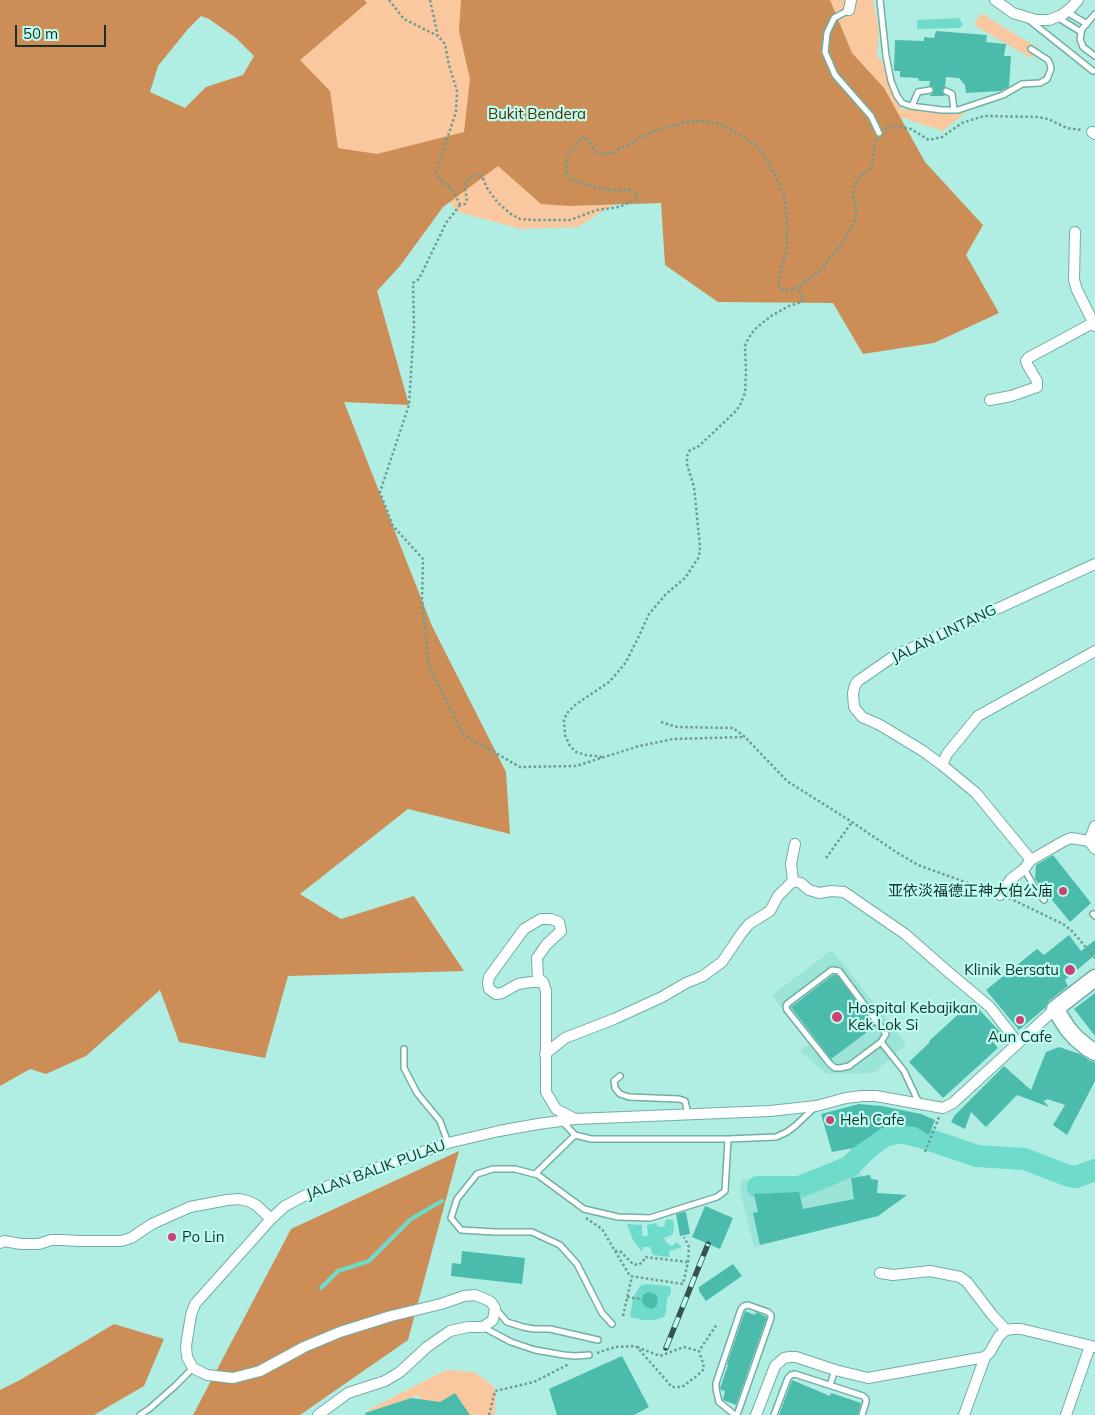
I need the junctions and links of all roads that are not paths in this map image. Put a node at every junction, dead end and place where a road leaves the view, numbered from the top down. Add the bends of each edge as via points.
1 (880, 0) edge
2 (995, 0) edge
3 (1078, 0) edge
4 (850, 5) edge
5 (1062, 14) junction
6 (1095, 14) edge
7 (1024, 17) junction
8 (1087, 24) junction
9 (1081, 32) junction
10 (1031, 49) dead end
11 (1095, 56) edge
12 (1093, 71) dead end
13 (930, 90) dead end
14 (946, 91) dead end
15 (912, 106) junction
16 (954, 110) junction
17 (879, 133) road end
18 (1075, 232) dead end
19 (1094, 324) edge
20 (990, 400) dead end
21 (1095, 564) edge
22 (1095, 651) edge
23 (942, 765) junction
24 (1095, 826) edge
25 (795, 844) dead end
26 (1092, 845) edge
27 (1031, 860) junction
28 (1024, 869) junction
29 (793, 881) junction
30 (1000, 895) road end
31 (1044, 900) dead end
32 (1095, 978) edge
33 (543, 982) junction
34 (1055, 1010) junction
35 (881, 1042) junction
36 (1018, 1043) junction
37 (404, 1049) dead end
38 (1095, 1052) edge
39 (545, 1054) junction
40 (620, 1076) dead end
41 (920, 1105) junction
42 (816, 1106) junction
43 (688, 1114) junction
44 (576, 1119) junction
45 (562, 1121) junction
46 (575, 1135) junction
47 (728, 1139) junction
48 (448, 1143) junction
49 (535, 1174) junction
50 (271, 1219) junction
51 (0, 1243) edge
52 (880, 1273) dead end
53 (495, 1308) junction
54 (612, 1324) dead end
55 (483, 1328) junction
56 (1006, 1330) junction
57 (598, 1340) dead end
58 (1093, 1346) edge
59 (589, 1355) road end
60 (985, 1357) junction
61 (193, 1368) junction
62 (835, 1370) junction
63 (830, 1385) junction
64 (140, 1415) edge
65 (318, 1415) edge
66 (736, 1415) edge
67 (756, 1415) edge
68 (774, 1415) edge
69 (862, 1415) edge
70 (964, 1415) edge
71 (1066, 1415) edge

1 - 15 lane via 891,81 902,103
2 - 7 street
3 - 5 street
4 - 17 lane via 834,18 827,33 825,52 836,75 870,116
5 - 7 street via 1049,20
5 - 8 lane
5 - 9 lane
6 - 8 lane
7 - 12 lane
8 - 9 lane
9 - 11 lane via 1080,43
10 - 16 lane via 1048,60 1051,69 1047,79 1040,83 1022,84 1003,95
13 - 15 lane via 918,92
14 - 16 lane via 952,94
15 - 16 lane
18 - 19 street via 1074,280
19 - 20 street via 1028,358 1026,361 1037,387
21 - 23 street, JALAN LINTANG via 894,656 858,681 853,693 854,707 862,717
22 - 23 street via 978,716
23 - 27 street, JALAN LINTANG via 976,793
24 - 26 street
25 - 29 street via 791,864
26 - 27 street via 1071,838
27 - 28 street
28 - 30 street via 1010,879
28 - 31 lane
29 - 36 street via 819,893 844,892 905,934 990,1007
29 - 39 street via 770,910 749,924 722,962 703,976 614,1019 565,1038
32 - 34 main road
33 - 33 street via 538,978 537,958 561,931 559,922 551,919 541,919 524,929 488,983 489,990 496,994 518,984
33 - 39 street via 546,991
34 - 36 street
34 - 38 main road via 1076,1038
35 - 35 lane via 849,1066 835,1068 786,1007 787,1004 832,970 839,971 885,1031
35 - 41 lane via 904,1072
36 - 41 street, JALAN BALIK PULAU via 953,1103 943,1108
37 - 48 lane via 404,1068 417,1093 440,1121
39 - 44 street via 546,1092 556,1109
40 - 43 lane via 614,1080 620,1094 679,1099 685,1101
41 - 42 street, JALAN BALIK PULAU via 862,1096
42 - 43 street, JALAN BALIK PULAU
42 - 47 lane via 776,1138
43 - 44 street, JALAN BALIK PULAU
44 - 45 street, JALAN BALIK PULAU
45 - 46 lane
45 - 48 street, JALAN BALIK PULAU
46 - 47 lane via 591,1139
46 - 49 lane
47 - 49 lane via 725,1191 716,1197 650,1218 618,1217 584,1209
48 - 50 street, JALAN BALIK PULAU via 304,1196 285,1206
49 - 54 lane via 515,1169 493,1169 477,1174 457,1199 452,1218 461,1230 532,1232 560,1245 577,1264 602,1313
50 - 51 street via 248,1201 227,1200 190,1207 121,1241
50 - 61 street, JALAN BALIK PULAU via 195,1304 186,1346
52 - 56 street via 893,1275 930,1271 960,1277
53 - 55 street via 493,1320
53 - 57 lane via 507,1322
53 - 61 street via 485,1299 464,1296 340,1332 260,1372 233,1378
55 - 59 lane via 535,1350
55 - 65 street via 450,1331 400,1372 385,1381 348,1393
56 - 58 street via 1021,1329
56 - 60 street
58 - 71 street
60 - 62 street via 868,1378
60 - 70 street
61 - 64 lane
62 - 63 lane
62 - 67 street via 796,1357 784,1358 775,1366
63 - 68 lane via 791,1375
63 - 69 lane via 866,1398
66 - 66 lane via 719,1402 716,1383 741,1309 748,1305 771,1314

